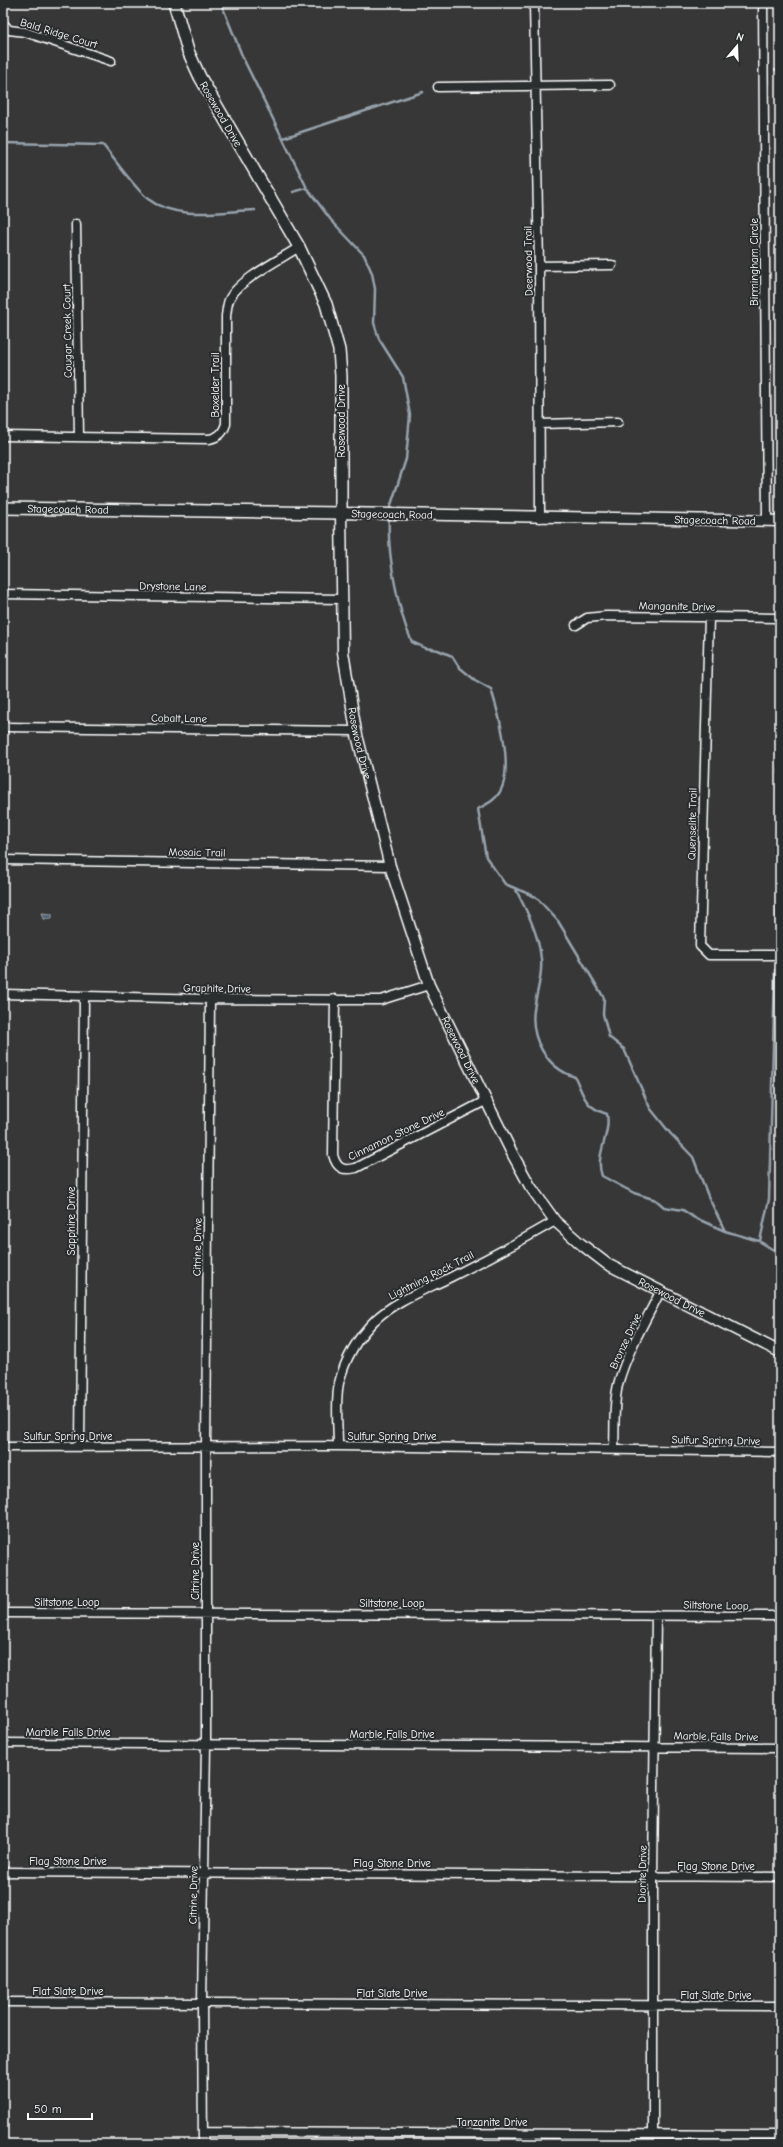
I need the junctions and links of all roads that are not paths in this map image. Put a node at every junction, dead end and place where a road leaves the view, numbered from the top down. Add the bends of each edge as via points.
1 (174, 3) edge
2 (534, 3) edge
3 (763, 3) edge
4 (3, 23) edge
5 (111, 61) dead end
6 (610, 85) dead end
7 (537, 86) junction
8 (438, 87) dead end
9 (76, 224) dead end
10 (299, 247) junction
11 (612, 265) dead end
12 (539, 266) junction
13 (618, 422) dead end
14 (540, 424) junction
15 (3, 436) edge
16 (79, 437) junction
17 (3, 508) edge
18 (341, 513) junction
19 (540, 518) junction
20 (767, 521) junction
21 (780, 521) edge
22 (3, 594) edge
23 (342, 599) junction
24 (709, 617) junction
25 (780, 618) edge
26 (576, 624) dead end
27 (3, 726) edge
28 (356, 731) junction
29 (3, 860) edge
30 (390, 866) junction
31 (780, 955) edge
32 (429, 985) junction
33 (3, 994) edge
34 (84, 996) junction
35 (210, 999) junction
36 (335, 999) junction
37 (485, 1101) junction
38 (555, 1221) junction
39 (660, 1292) junction
40 (780, 1352) edge
41 (338, 1446) junction
42 (3, 1447) edge
43 (80, 1447) junction
44 (206, 1447) junction
45 (614, 1448) junction
46 (780, 1452) edge
47 (3, 1613) edge
48 (206, 1613) junction
49 (656, 1615) junction
50 (780, 1616) edge
51 (3, 1742) edge
52 (206, 1744) junction
53 (655, 1746) junction
54 (780, 1748) edge
55 (3, 1872) edge
56 (205, 1873) junction
57 (652, 1876) junction
58 (780, 1877) edge
59 (3, 2002) edge
60 (202, 2003) junction
61 (653, 2006) junction
62 (780, 2006) edge
63 (204, 2132) junction
64 (653, 2134) junction
65 (780, 2135) edge
66 (203, 2144) edge

1 - 10 main road, Rosewood Drive via 188,51 200,77
2 - 7 street, Deerwood Trail
3 - 20 street, Birmingham Circle
4 - 5 street, Bald Ridge Court via 9,30 24,32
6 - 7 street
7 - 8 street
7 - 12 street, Deerwood Trail
9 - 16 street, Cougar Creek Court
10 - 16 street, Boxelder Trail via 252,277 229,299 226,316 226,424 218,437
10 - 18 main road, Rosewood Drive via 326,304 339,350
11 - 12 street
12 - 14 street, Deerwood Trail
13 - 14 street
14 - 19 street, Deerwood Trail
15 - 16 street, Boxelder Trail
17 - 18 main road, Stagecoach Road
18 - 19 street, Stagecoach Road
18 - 23 street, Rosewood Drive
19 - 20 street, Stagecoach Road
20 - 21 street, Stagecoach Road
22 - 23 street, Drystone Lane
23 - 28 street, Rosewood Drive via 343,652
24 - 25 street, Manganite Drive
24 - 26 street, Manganite Drive via 606,616 587,618
24 - 31 street, Quenselite Trail via 700,946 709,955
27 - 28 street, Cobalt Lane
28 - 30 street, Rosewood Drive
29 - 30 street, Mosaic Trail
30 - 32 street, Rosewood Drive
32 - 36 street, Graphite Drive via 381,1000
32 - 37 street, Rosewood Drive
33 - 34 street, Graphite Drive
34 - 35 street, Graphite Drive
34 - 43 street, Sapphire Drive
35 - 36 street, Graphite Drive
35 - 44 street, Citrine Drive
36 - 37 street, Cinnamon Stone Drive via 333,1155 339,1168 356,1168
37 - 38 street, Rosewood Drive via 530,1186
38 - 39 street, Rosewood Drive via 607,1264
38 - 41 street, Lightning Rock Trail via 512,1247 396,1304 375,1320 360,1337 348,1358 340,1382 337,1399
39 - 40 street, Rosewood Drive
39 - 45 street, Bronze Drive via 619,1381 615,1404
41 - 44 street, Sulfur Spring Drive
41 - 45 street, Sulfur Spring Drive
42 - 43 street, Sulfur Spring Drive
43 - 44 street, Sulfur Spring Drive
44 - 48 street, Citrine Drive
45 - 46 street, Sulfur Spring Drive
47 - 48 street, Siltstone Loop
48 - 49 street, Siltstone Loop
48 - 52 street, Citrine Drive
49 - 50 street, Siltstone Loop
49 - 53 street, Diorite Drive
51 - 52 street, Marble Falls Drive
52 - 53 street, Marble Falls Drive
52 - 56 street, Citrine Drive
53 - 54 street, Marble Falls Drive
53 - 57 street, Diorite Drive
55 - 56 street, Flag Stone Drive
56 - 57 street, Flag Stone Drive
56 - 60 street, Citrine Drive
57 - 58 street, Flag Stone Drive
57 - 61 street, Diorite Drive
59 - 60 street, Flat Slate Drive
60 - 61 street, Flat Slate Drive
60 - 63 street, Citrine Drive
61 - 62 street, Flat Slate Drive
61 - 64 street, Diorite Drive
63 - 64 street, Tanzanite Drive
63 - 66 street, Citrine Drive
64 - 65 street, Tanzanite Drive

